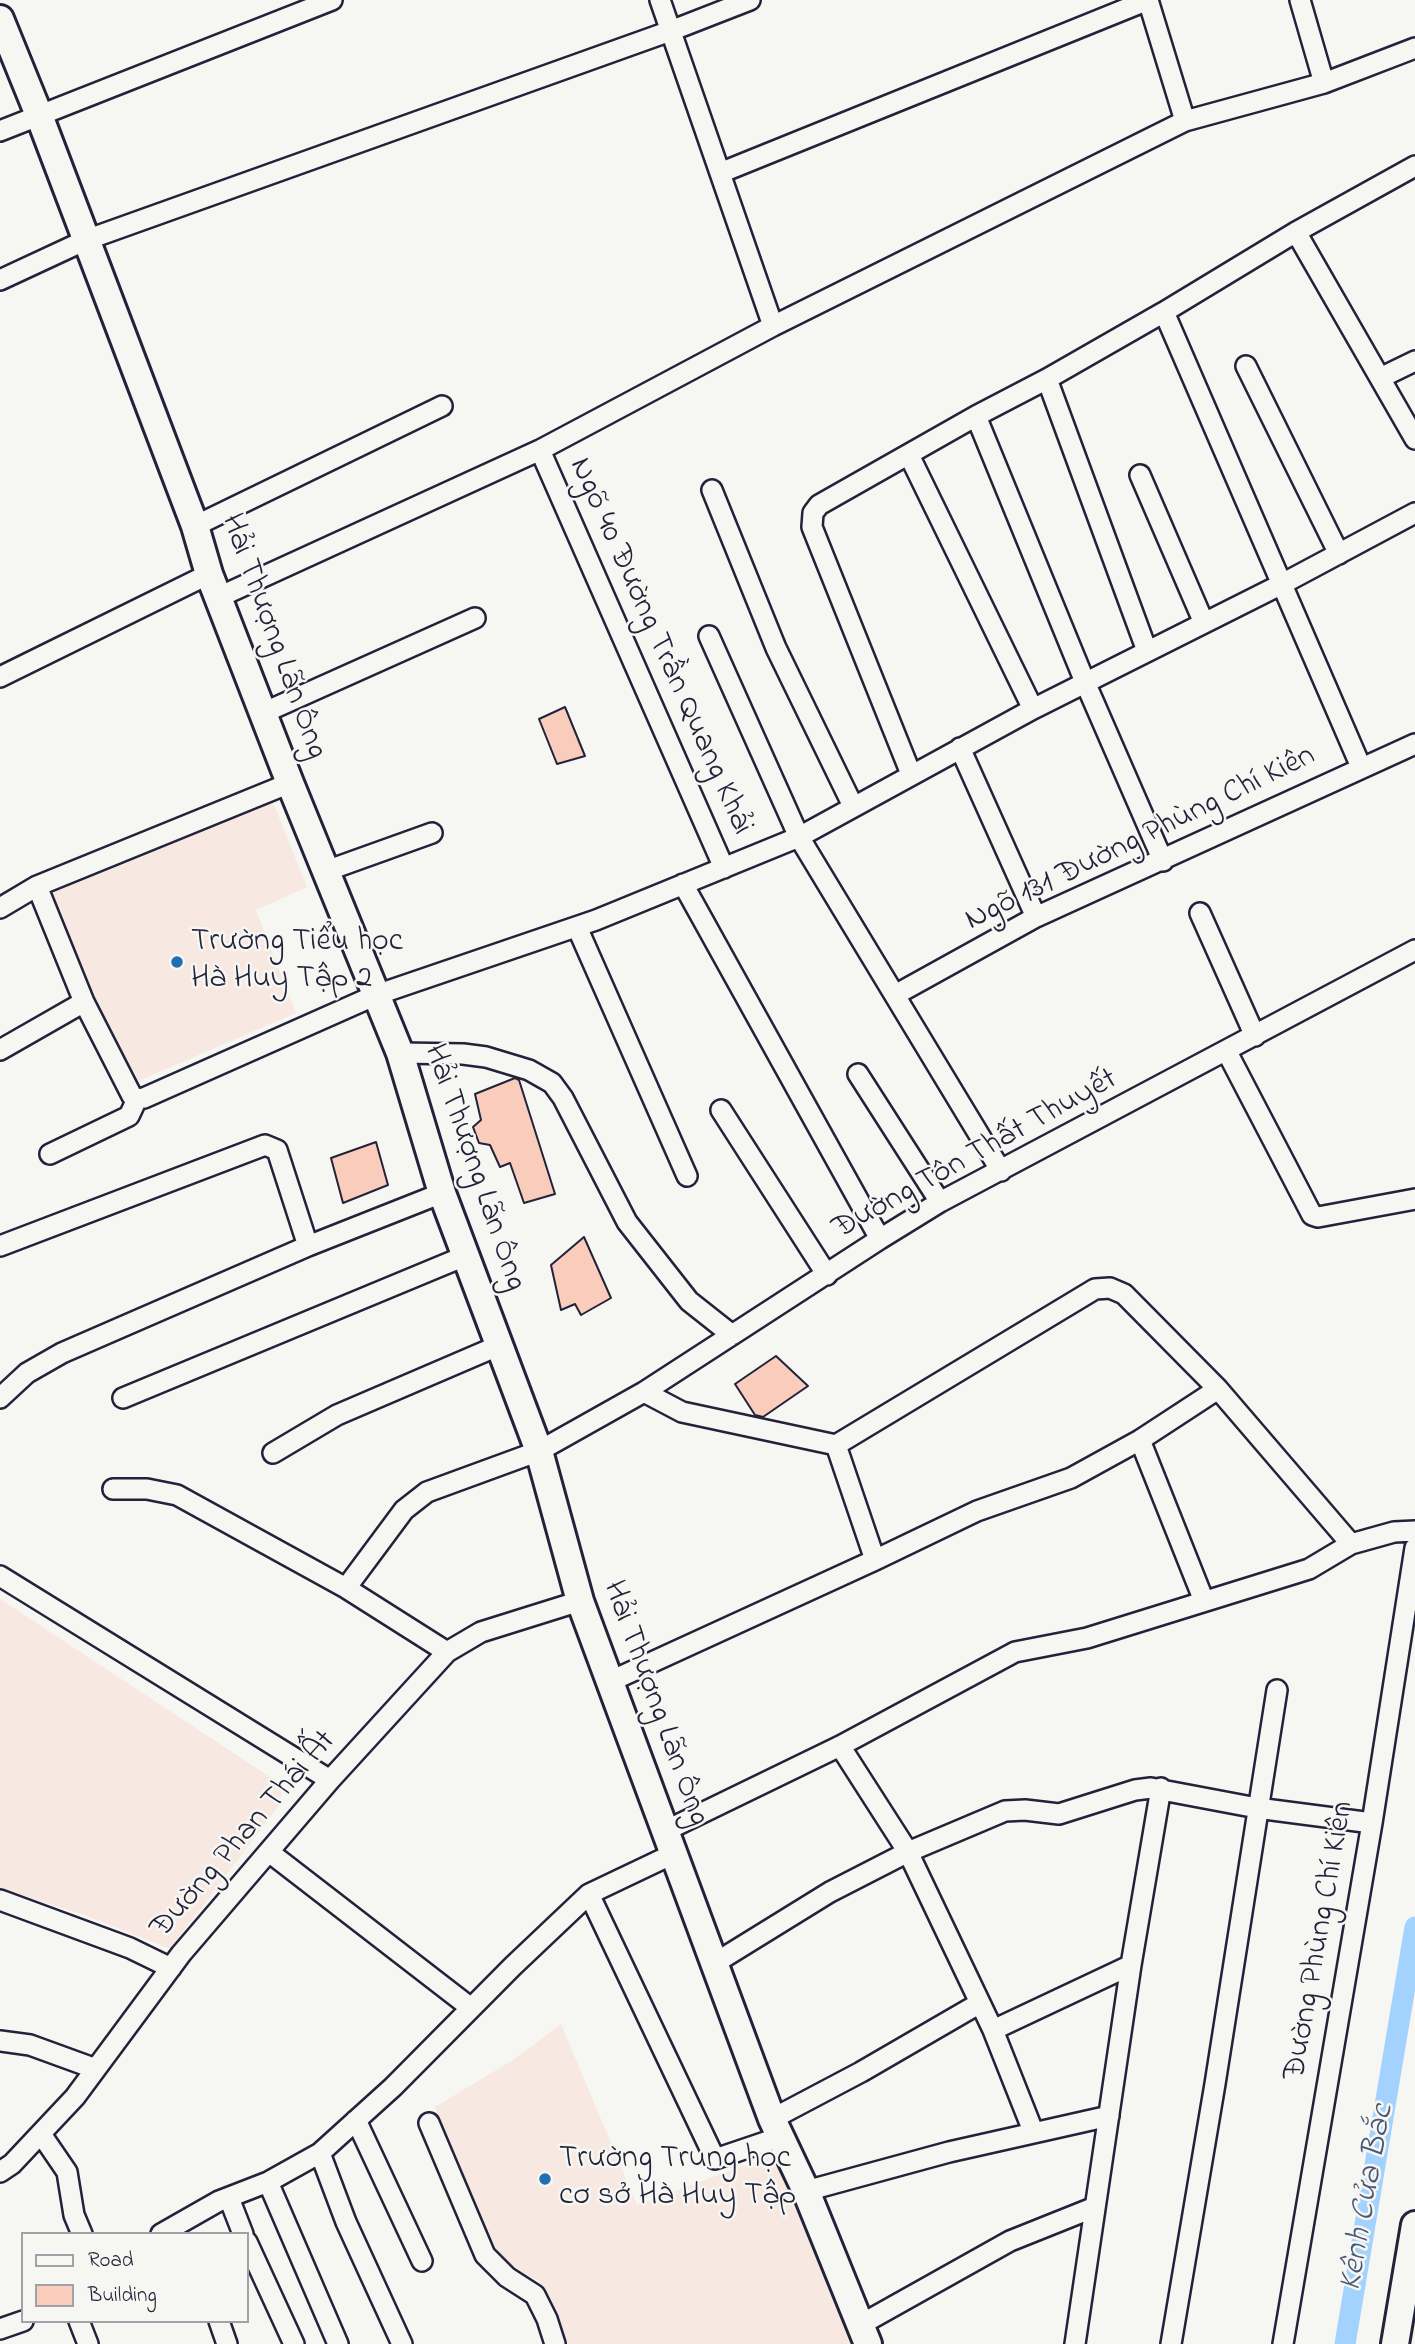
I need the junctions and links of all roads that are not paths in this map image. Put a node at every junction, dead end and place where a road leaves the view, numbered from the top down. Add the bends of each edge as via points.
1 (332, 0) edge
2 (660, 0) edge
3 (750, 0) edge
4 (1148, 0) edge
5 (1300, 0) edge
6 (0, 19) edge
7 (673, 30) junction
8 (1415, 48) edge
9 (1324, 83) junction
10 (39, 115) junction
11 (1185, 121) junction
12 (0, 131) edge
13 (1415, 166) edge
14 (720, 173) junction
15 (1296, 232) junction
16 (86, 240) junction
17 (0, 280) edge
18 (1164, 312) junction
19 (773, 326) junction
20 (1415, 362) edge
21 (1246, 366) dead end
22 (1380, 378) junction
23 (1047, 379) junction
24 (442, 406) dead end
25 (976, 416) junction
26 (1415, 439) edge
27 (540, 450) junction
28 (909, 455) junction
29 (1139, 475) dead end
30 (712, 491) dead end
31 (1415, 513) edge
32 (195, 526) junction
33 (1339, 554) junction
34 (1282, 584) junction
35 (214, 585) junction
36 (475, 618) dead end
37 (1204, 623) junction
38 (709, 636) dead end
39 (1147, 651) junction
40 (0, 677) edge
41 (1085, 682) junction
42 (1032, 709) junction
43 (263, 713) junction
44 (1415, 744) edge
45 (960, 748) junction
46 (1361, 767) junction
47 (911, 774) junction
48 (290, 783) junction
49 (853, 807) junction
50 (432, 833) dead end
51 (799, 837) junction
52 (1163, 861) junction
53 (724, 868) junction
54 (326, 871) junction
55 (683, 884) junction
56 (37, 886) junction
57 (0, 908) edge
58 (1200, 913) dead end
59 (1036, 917) junction
60 (577, 927) junction
61 (1415, 950) edge
62 (376, 995) junction
63 (895, 995) junction
64 (84, 1002) junction
65 (1255, 1036) junction
66 (0, 1050) edge
67 (1227, 1052) junction
68 (400, 1053) junction
69 (858, 1073) dead end
70 (137, 1100) junction
71 (721, 1110) dead end
72 (50, 1154) dead end
73 (1001, 1171) junction
74 (687, 1175) dead end
75 (443, 1193) junction
76 (1415, 1199) edge
77 (940, 1202) junction
78 (880, 1239) junction
79 (0, 1246) edge
80 (308, 1246) junction
81 (465, 1256) junction
82 (827, 1275) junction
83 (732, 1335) junction
84 (500, 1345) junction
85 (3, 1387) edge
86 (1218, 1389) junction
87 (644, 1392) junction
88 (123, 1398) dead end
89 (1140, 1440) junction
90 (836, 1445) junction
91 (539, 1451) junction
92 (273, 1453) dead end
93 (113, 1489) dead end
94 (1415, 1531) edge
95 (1351, 1544) junction
96 (1415, 1548) edge
97 (875, 1560) junction
98 (0, 1576) edge
99 (346, 1588) junction
100 (580, 1601) junction
101 (1204, 1601) junction
102 (447, 1652) junction
103 (611, 1681) junction
104 (1277, 1690) dead end
105 (839, 1746) junction
106 (330, 1780) junction
107 (1161, 1788) junction
108 (1257, 1808) junction
109 (1371, 1823) junction
110 (669, 1842) junction
111 (270, 1852) junction
112 (908, 1852) junction
113 (589, 1894) junction
114 (0, 1900) edge
115 (715, 1963) junction
116 (1131, 1965) junction
117 (171, 1968) junction
118 (980, 2003) junction
119 (471, 2008) junction
120 (993, 2030) junction
121 (0, 2041) edge
122 (96, 2069) junction
123 (1109, 2116) junction
124 (356, 2120) junction
125 (429, 2123) dead end
126 (776, 2128) junction
127 (1033, 2131) junction
128 (41, 2134) junction
129 (320, 2153) junction
130 (0, 2172) edge
131 (268, 2182) junction
132 (806, 2191) junction
133 (229, 2198) junction
134 (1095, 2207) junction
135 (1415, 2225) edge
136 (184, 2228) edge
137 (81, 2232) edge
138 (242, 2232) edge
139 (248, 2244) edge
140 (422, 2261) dead end
141 (21, 2322) edge
142 (80, 2323) edge
143 (220, 2323) edge
144 (0, 2329) edge
145 (864, 2335) edge
146 (88, 2344) edge
147 (227, 2344) edge
148 (294, 2344) edge
149 (338, 2344) edge
150 (402, 2344) edge
151 (555, 2344) edge
152 (1075, 2344) edge
153 (1171, 2344) edge
154 (1283, 2344) edge
155 (1395, 2344) edge

1 - 10 street
2 - 7 street
3 - 7 street
4 - 11 street
4 - 14 street
5 - 9 street
6 - 10 street, Hải Thượng Lãn Ông
7 - 14 street
7 - 16 street
8 - 9 street
9 - 11 street
10 - 12 street
10 - 16 street, Hải Thượng Lãn Ông
11 - 19 street
13 - 15 street
14 - 19 street
15 - 18 street
15 - 22 street
16 - 17 street
16 - 32 street, Hải Thượng Lãn Ông
18 - 23 street
18 - 34 street
19 - 27 street
20 - 22 street
21 - 33 street
22 - 26 street
23 - 25 street
23 - 39 street
24 - 32 street
25 - 28 street
25 - 41 street
27 - 35 street
27 - 53 street, Ngõ 40 Đường Trần Quang Khải
28 - 42 street
28 - 47 street via 819,506 812,527
29 - 37 street
30 - 49 street via 776,648
31 - 33 street
32 - 35 street, Hải Thượng Lãn Ông
33 - 34 street
34 - 37 street
34 - 46 street
35 - 40 street
35 - 43 street, Hải Thượng Lãn Ông
36 - 43 street
37 - 39 street
38 - 51 street
39 - 41 street
41 - 42 street
41 - 52 street
42 - 45 street
43 - 48 street, Hải Thượng Lãn Ông
44 - 46 street, Ngõ 131 Đường Phùng Chí Kiên
45 - 47 street
45 - 59 street
46 - 52 street, Ngõ 131 Đường Phùng Chí Kiên
47 - 49 street
48 - 54 street, Hải Thượng Lãn Ông
48 - 56 street
49 - 51 street
50 - 54 street
51 - 53 street
51 - 63 street
52 - 59 street, Ngõ 131 Đường Phùng Chí Kiên
53 - 55 street
54 - 62 street, Hải Thượng Lãn Ông
55 - 60 street
55 - 78 street
56 - 57 street
56 - 64 street
58 - 65 street
59 - 63 street, Ngõ 131 Đường Phùng Chí Kiên
60 - 62 street
60 - 74 street
61 - 65 street, Đường Tôn Thất Thuyết
62 - 68 street, Hải Thượng Lãn Ông
62 - 70 street
63 - 73 street
64 - 66 street
64 - 70 street
65 - 67 street, Đường Tôn Thất Thuyết
67 - 73 street, Đường Tôn Thất Thuyết
67 - 76 street via 1312,1215
68 - 75 street, Hải Thượng Lãn Ông
68 - 83 street via 485,1058 529,1070 552,1083 627,1222 689,1301
69 - 77 street
70 - 72 street via 129,1116
71 - 82 street
73 - 77 street, Đường Tôn Thất Thuyết
75 - 80 street
75 - 81 street, Hải Thượng Lãn Ông
77 - 78 street, Đường Tôn Thất Thuyết
78 - 82 street, Đường Tôn Thất Thuyết
79 - 80 street via 265,1145 277,1150
80 - 85 street via 62,1353
81 - 84 street, Hải Thượng Lãn Ông
81 - 88 street
82 - 83 street, Đường Tôn Thất Thuyết
83 - 87 street, Đường Tôn Thất Thuyết
84 - 91 street, Hải Thượng Lãn Ông
84 - 92 street via 337,1415
86 - 89 street
86 - 90 street via 1124,1294 1102,1287
86 - 95 street
87 - 90 street via 682,1412
87 - 91 street, Đường Tôn Thất Thuyết
89 - 97 street via 1071,1479 977,1511
89 - 101 street
90 - 97 street
91 - 99 street, Đường Tôn Thất Thuyết via 411,1502
91 - 100 street, Hải Thượng Lãn Ông
93 - 99 street via 147,1489 177,1496
94 - 95 street
95 - 101 street via 1308,1569
96 - 109 street, Đường Phùng Chí Kiên
97 - 103 street
98 - 106 street
99 - 102 street
100 - 102 street, Đường Phan Thái Ất via 481,1632
100 - 103 street, Hải Thượng Lãn Ông
101 - 105 street via 1087,1638 1015,1652
102 - 106 street, Đường Phan Thái Ất
103 - 110 street, Hải Thượng Lãn Ông
104 - 108 street
105 - 110 street
105 - 112 street
106 - 111 street, Đường Phan Thái Ất
107 - 108 street
107 - 112 street via 1135,1790 1059,1814 1005,1811
107 - 116 street
108 - 109 street
108 - 153 street
109 - 154 street, Đường Phùng Chí Kiên
110 - 113 street
110 - 115 street, Hải Thượng Lãn Ông
111 - 117 street, Đường Phan Thái Ất
111 - 119 street
112 - 115 street via 802,1907
112 - 118 street
113 - 119 street
113 - 126 street via 715,2159
114 - 117 street
115 - 126 street, Hải Thượng Lãn Ông
116 - 120 street
116 - 123 street
117 - 122 street, Đường Phan Thái Ất
118 - 120 street
118 - 126 street
119 - 124 street
120 - 127 street
121 - 122 street via 30,2045
122 - 128 street, Đường Phan Thái Ất
123 - 127 street
123 - 134 street
124 - 129 street
124 - 140 street
125 - 151 street via 485,2255 535,2295
126 - 132 street, Hải Thượng Lãn Ông
127 - 132 street
128 - 130 street, Đường Phan Thái Ất
128 - 137 street via 67,2172
129 - 131 street
129 - 150 street
131 - 133 street
131 - 149 street
132 - 145 street, Hải Thượng Lãn Ông
133 - 136 street
133 - 138 street
134 - 145 street via 1010,2241
134 - 152 street
135 - 155 street
139 - 148 street
141 - 144 street
142 - 146 street
143 - 147 street

